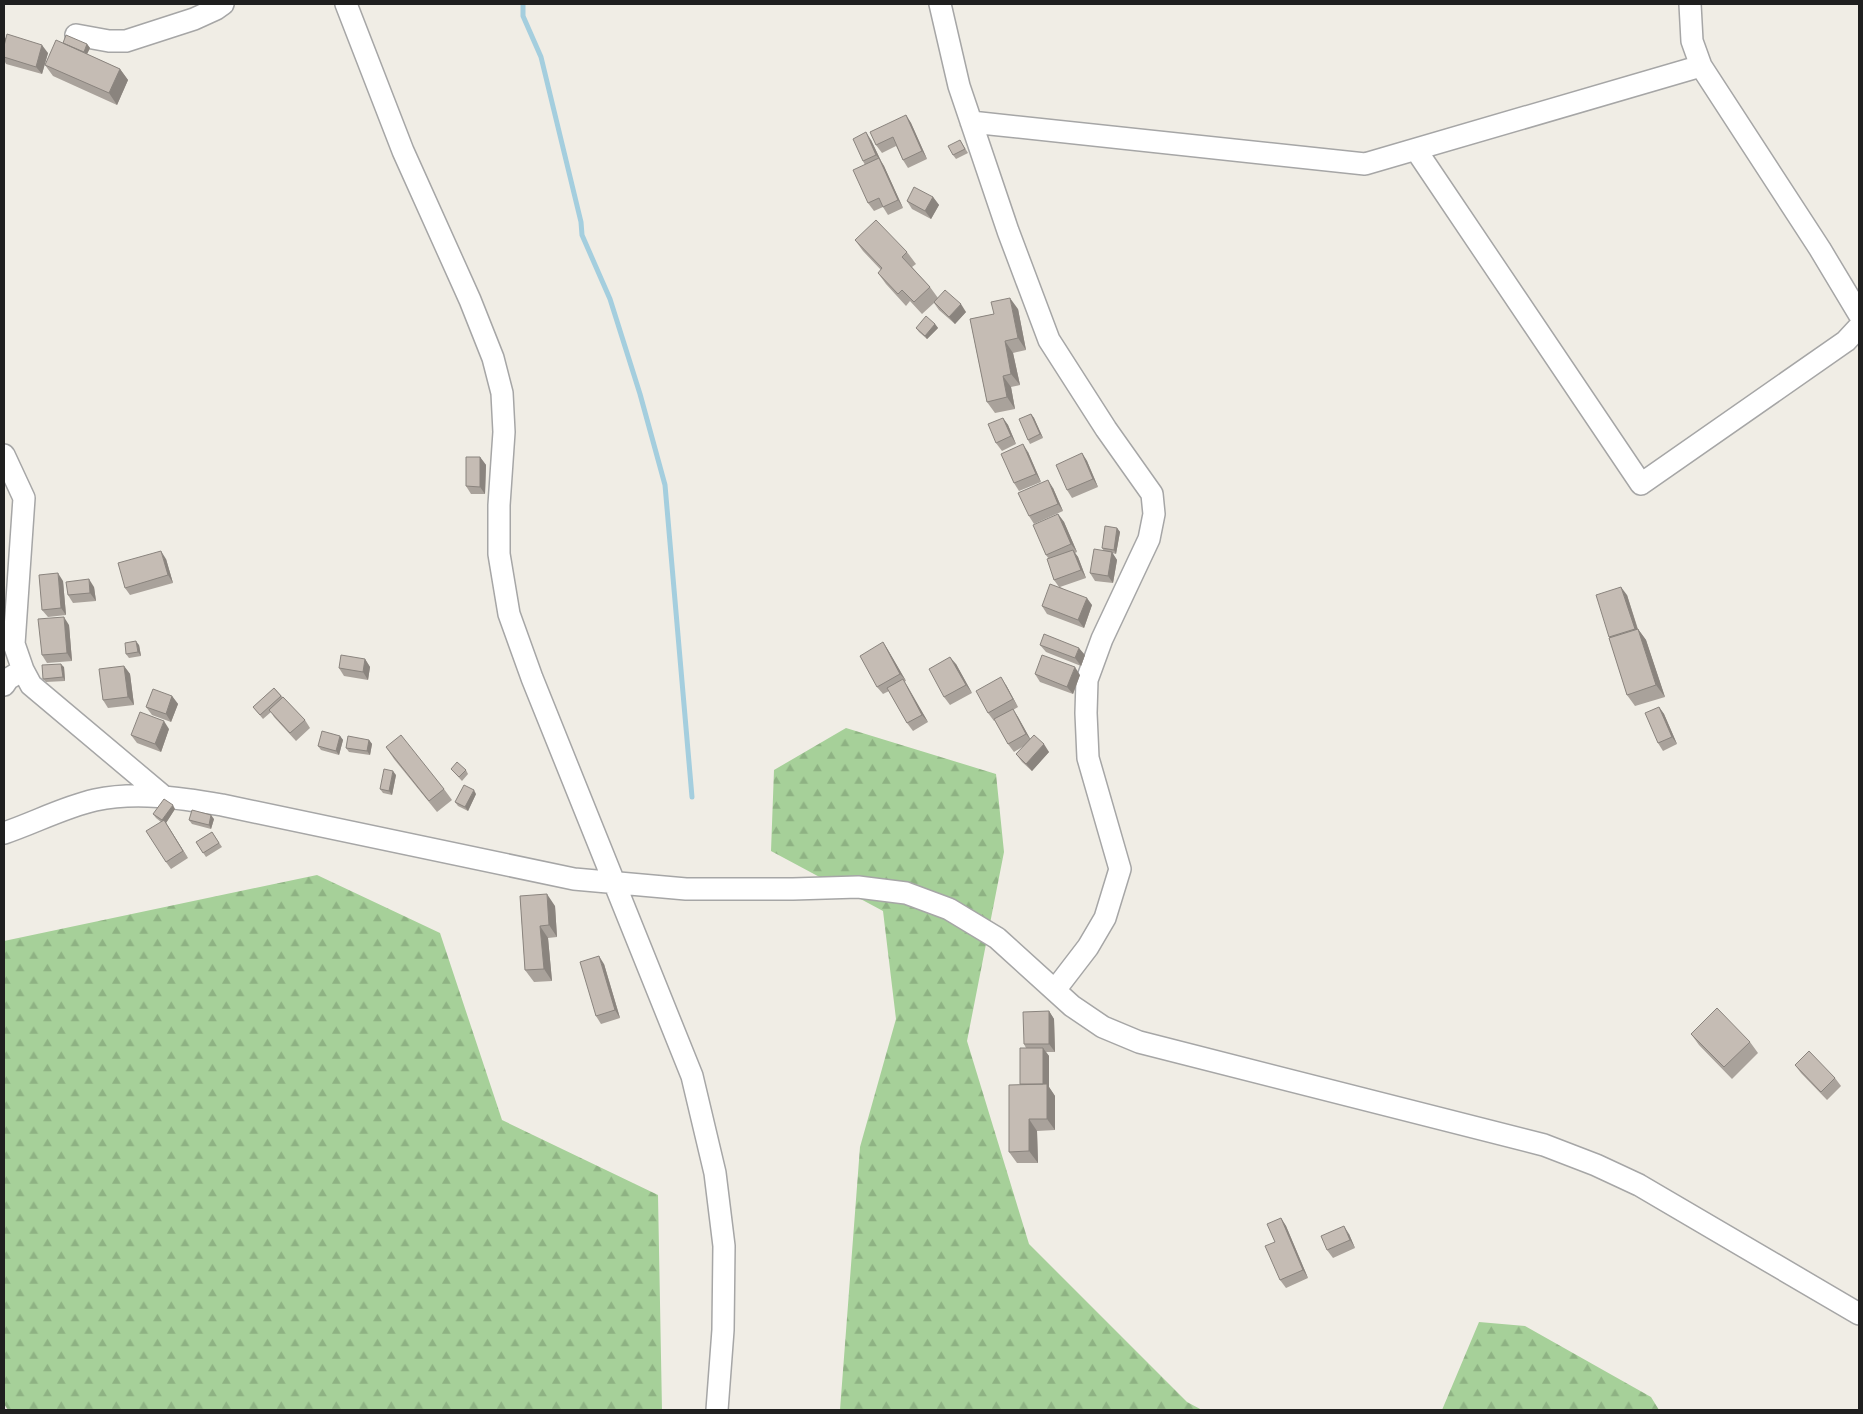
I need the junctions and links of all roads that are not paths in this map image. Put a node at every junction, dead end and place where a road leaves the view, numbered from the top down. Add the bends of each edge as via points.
1 (222, 4) edge
2 (346, 4) edge
3 (940, 4) edge
4 (1690, 4) edge
5 (76, 35) dead end
6 (1701, 66) junction
7 (971, 122) junction
8 (1416, 150) junction
9 (1859, 314) edge
10 (1859, 327) edge
11 (4, 455) edge
12 (23, 670) junction
13 (4, 685) edge
14 (163, 796) junction
15 (4, 833) edge
16 (615, 884) junction
17 (1055, 990) junction
18 (1859, 1314) edge
19 (717, 1410) edge

1 - 5 street via 194,18 126,41
2 - 16 street via 403,151 493,358 502,393 504,432 498,505 499,554 509,614
3 - 7 street
4 - 6 street via 1692,41
6 - 8 street
6 - 9 street
7 - 8 street via 1365,164
7 - 17 street via 1049,340 1152,494 1154,514 1149,539 1102,639 1087,680 1088,758 1120,868 1105,918 1088,947
8 - 10 street via 1641,484 1846,341
11 - 12 street via 24,498 14,644
12 - 13 street
12 - 14 street via 38,692
14 - 15 street via 95,800
14 - 16 street via 222,805 574,879
16 - 17 street via 686,889 858,887 906,893 949,909 997,938
16 - 19 street via 692,1076 715,1173 724,1246 723,1330
17 - 18 street via 1103,1027 1139,1042 1544,1145 1596,1165 1639,1185

